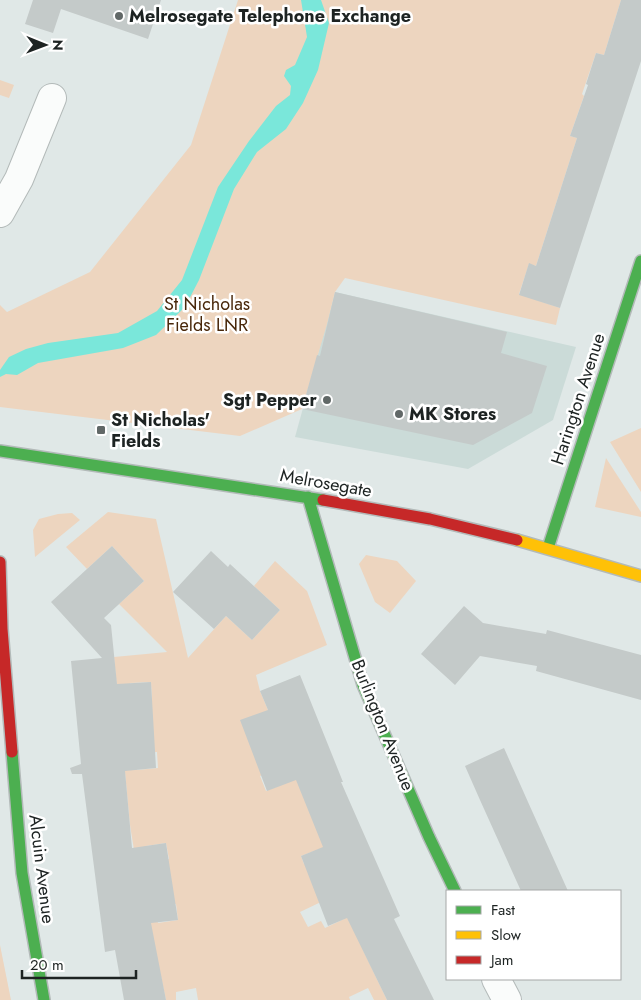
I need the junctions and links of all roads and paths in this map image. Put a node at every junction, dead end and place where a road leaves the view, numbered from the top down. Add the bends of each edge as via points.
1 (52, 98) dead end
2 (0, 213) edge
3 (641, 260) edge
4 (0, 451) edge
5 (308, 497) junction
6 (548, 548) junction
7 (0, 562) edge
8 (641, 576) edge
9 (455, 890) edge
10 (497, 980) edge
11 (44, 1000) edge
12 (507, 1000) edge

1 - 2 street via 19,179
3 - 6 street, Harington Avenue
4 - 5 street, Melrosegate
5 - 6 street, Melrosegate via 430,519
5 - 9 street, Burlington Avenue via 363,684
6 - 8 street, Melrosegate
7 - 11 street, Alcuin Avenue via 2,629 22,873
10 - 12 street

